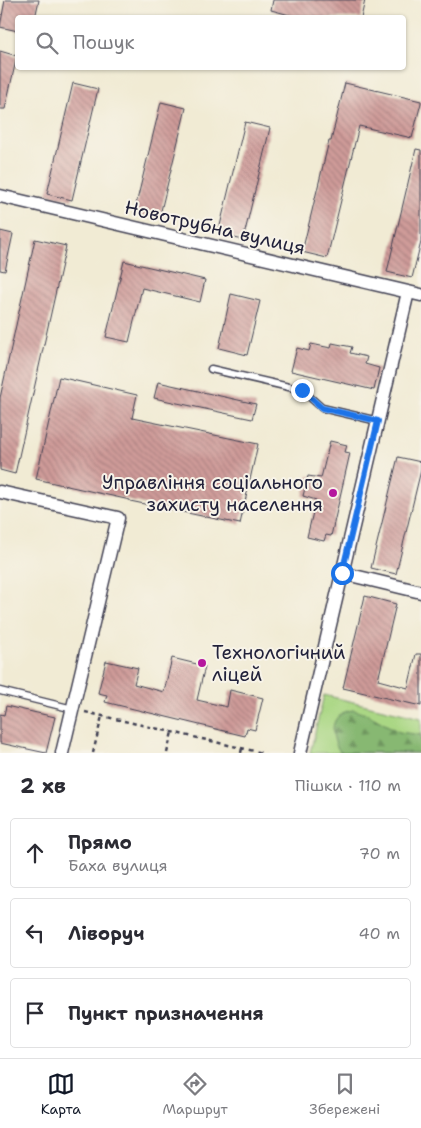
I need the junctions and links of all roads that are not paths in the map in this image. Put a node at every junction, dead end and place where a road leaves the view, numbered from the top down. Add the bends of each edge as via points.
1 (0, 196) edge
2 (408, 292) junction
3 (421, 295) edge
4 (211, 368) dead end
5 (378, 421) junction
6 (0, 492) edge
7 (342, 573) junction
8 (421, 592) edge
9 (0, 691) edge
10 (73, 709) junction
11 (62, 753) edge
12 (300, 753) edge

1 - 2 street, Новотрубна вулиця
2 - 3 street, Новотрубна вулиця
2 - 5 street
4 - 5 lane via 302,390 322,408
5 - 7 street
6 - 10 street via 118,518
7 - 8 street
7 - 12 street
9 - 10 lane
10 - 11 street

